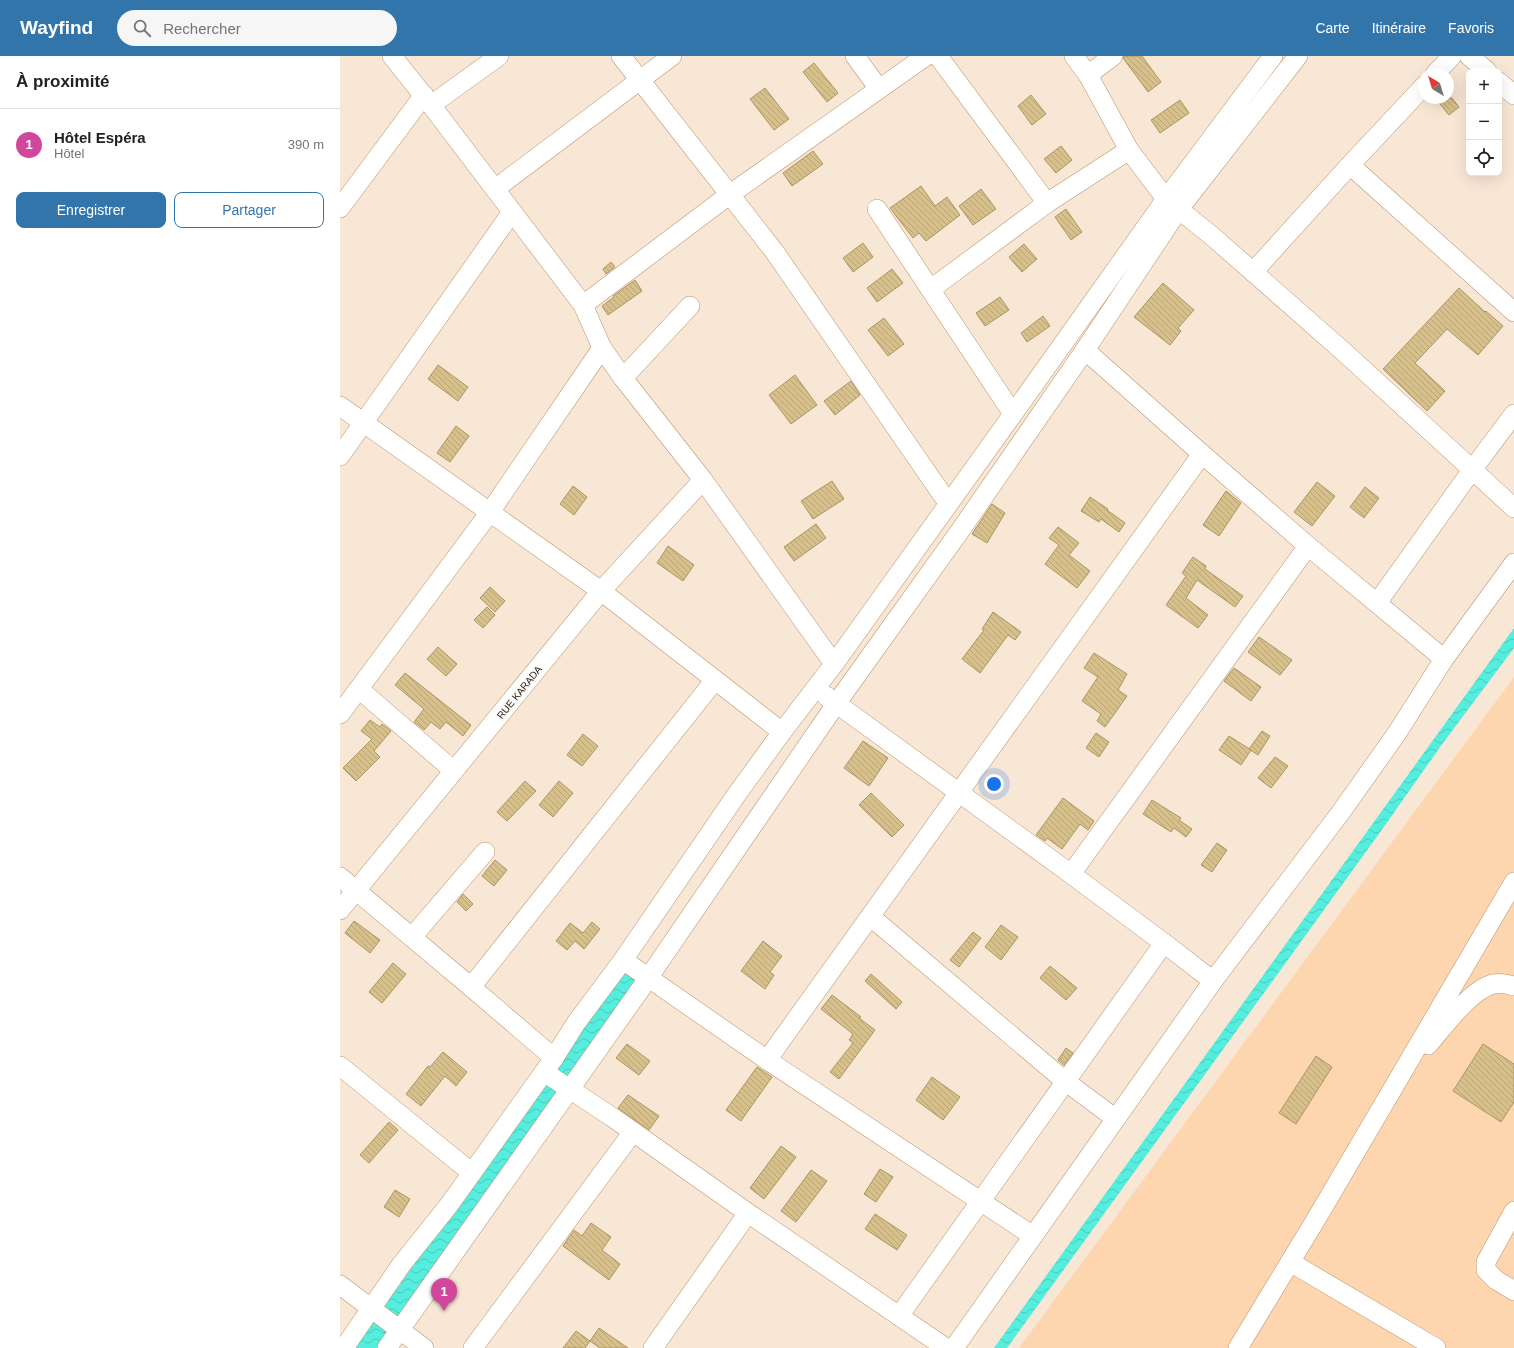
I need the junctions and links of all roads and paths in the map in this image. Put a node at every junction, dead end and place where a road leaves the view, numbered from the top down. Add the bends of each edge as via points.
1 (392, 56) edge
2 (499, 56) edge
3 (621, 56) edge
4 (672, 56) edge
5 (855, 56) edge
6 (926, 56) edge
7 (938, 56) edge
8 (1074, 56) edge
9 (1113, 56) edge
10 (1273, 56) edge
11 (1298, 56) edge
12 (1452, 56) edge
13 (1469, 56) edge
14 (1441, 68) edge
15 (1483, 68) edge
16 (1088, 75) junction
17 (639, 80) junction
18 (1502, 85) edge
19 (879, 89) junction
20 (1418, 92) edge
21 (1514, 95) edge
22 (427, 100) junction
23 (1130, 150) junction
24 (1350, 165) junction
25 (494, 189) junction
26 (729, 195) junction
27 (1047, 204) junction
28 (1173, 204) junction
29 (340, 208) edge
30 (877, 209) dead end
31 (512, 212) junction
32 (1253, 272) junction
33 (931, 289) junction
34 (583, 305) junction
35 (690, 306) dead end
36 (1514, 312) edge
37 (602, 348) junction
38 (1085, 350) junction
39 (624, 378) junction
40 (340, 406) edge
41 (1013, 414) junction
42 (1514, 414) edge
43 (363, 422) junction
44 (1202, 454) junction
45 (340, 456) edge
46 (1472, 470) junction
47 (703, 480) junction
48 (948, 503) junction
49 (1514, 508) edge
50 (490, 512) junction
51 (1308, 546) junction
52 (1514, 562) edge
53 (601, 591) junction
54 (1377, 603) junction
55 (1444, 659) junction
56 (834, 664) junction
57 (715, 680) junction
58 (815, 688) junction
59 (359, 689) junction
60 (836, 704) junction
61 (340, 714) edge
62 (782, 732) junction
63 (454, 771) junction
64 (960, 793) junction
65 (485, 852) dead end
66 (1071, 874) junction
67 (340, 877) edge
68 (1514, 882) edge
69 (356, 890) junction
70 (340, 910) edge
71 (871, 917) junction
72 (412, 937) junction
73 (1164, 943) junction
74 (636, 968) junction
75 (1213, 981) junction
76 (1514, 986) edge
77 (471, 987) junction
78 (767, 1060) junction
79 (340, 1066) edge
80 (548, 1068) junction
81 (1065, 1081) junction
82 (567, 1088) junction
83 (1389, 1095) junction
84 (1116, 1119) junction
85 (633, 1132) junction
86 (472, 1173) junction
87 (981, 1201) junction
88 (1514, 1211) edge
89 (748, 1213) junction
90 (1034, 1236) junction
91 (1290, 1262) junction
92 (340, 1285) edge
93 (1514, 1291) edge
94 (374, 1312) junction
95 (899, 1316) junction
96 (398, 1329) junction
97 (344, 1348) edge
98 (387, 1348) edge
99 (424, 1348) edge
100 (473, 1348) edge
101 (652, 1348) edge
102 (946, 1348) edge
103 (954, 1348) edge
104 (1238, 1348) edge
105 (1436, 1348) edge

1 - 22 street
2 - 22 street
3 - 17 street
4 - 17 street
5 - 19 street
6 - 19 street
7 - 27 street
8 - 16 street
9 - 16 street
10 - 28 street
11 - 28 street
12 - 14 street
13 - 15 street
16 - 23 street
17 - 25 street
17 - 26 street
18 - 21 street
19 - 26 street
20 - 24 street
22 - 25 street
22 - 29 street
23 - 27 street
23 - 28 street
24 - 32 street
24 - 36 street
25 - 31 street
26 - 34 street
26 - 48 street via 774,251
27 - 33 street
28 - 32 street
28 - 38 street
28 - 41 street
30 - 33 street
31 - 34 street
31 - 43 street
32 - 46 street
33 - 41 street
34 - 37 street
35 - 39 street
37 - 39 street
37 - 50 street
38 - 44 street
38 - 60 street
39 - 47 street
40 - 43 street
41 - 48 street
42 - 46 street
43 - 45 street
43 - 50 street
44 - 51 street
44 - 64 street
46 - 49 street
46 - 54 street
47 - 53 street, RUE KARADA
47 - 56 street
48 - 56 street
50 - 53 street
50 - 59 street
51 - 54 street
51 - 66 street
52 - 55 street
53 - 57 street
53 - 63 street, RUE KARADA
54 - 55 street
55 - 75 street via 1397,733 1341,812
56 - 58 street
57 - 62 street
57 - 77 street
58 - 60 street
58 - 62 street
59 - 61 street
59 - 63 street
60 - 64 street
60 - 74 street
62 - 74 street via 737,794
63 - 69 street, RUE KARADA
64 - 66 street
64 - 71 street
65 - 72 street
66 - 73 street
67 - 69 street
68 - 83 street
69 - 70 street, RUE KARADA
69 - 72 street
71 - 78 street
71 - 81 street
72 - 77 street
73 - 75 street
73 - 81 street
74 - 78 street
74 - 80 street via 576,1023
74 - 82 street
75 - 84 street
76 - 83 street via 1505,983 1492,984 1469,999
77 - 80 street
78 - 87 street
79 - 86 street
80 - 82 street
80 - 86 street
81 - 84 street
81 - 87 street
82 - 85 street
82 - 96 street
83 - 91 street
84 - 90 street
85 - 89 street
85 - 100 street
86 - 94 street via 401,1265
87 - 90 street
87 - 95 street
88 - 93 street via 1486,1262 1486,1270
89 - 95 street
89 - 101 street
90 - 103 street
91 - 104 street
91 - 105 street
92 - 94 street
94 - 96 street
94 - 97 street
95 - 102 street
96 - 98 street
96 - 99 street

